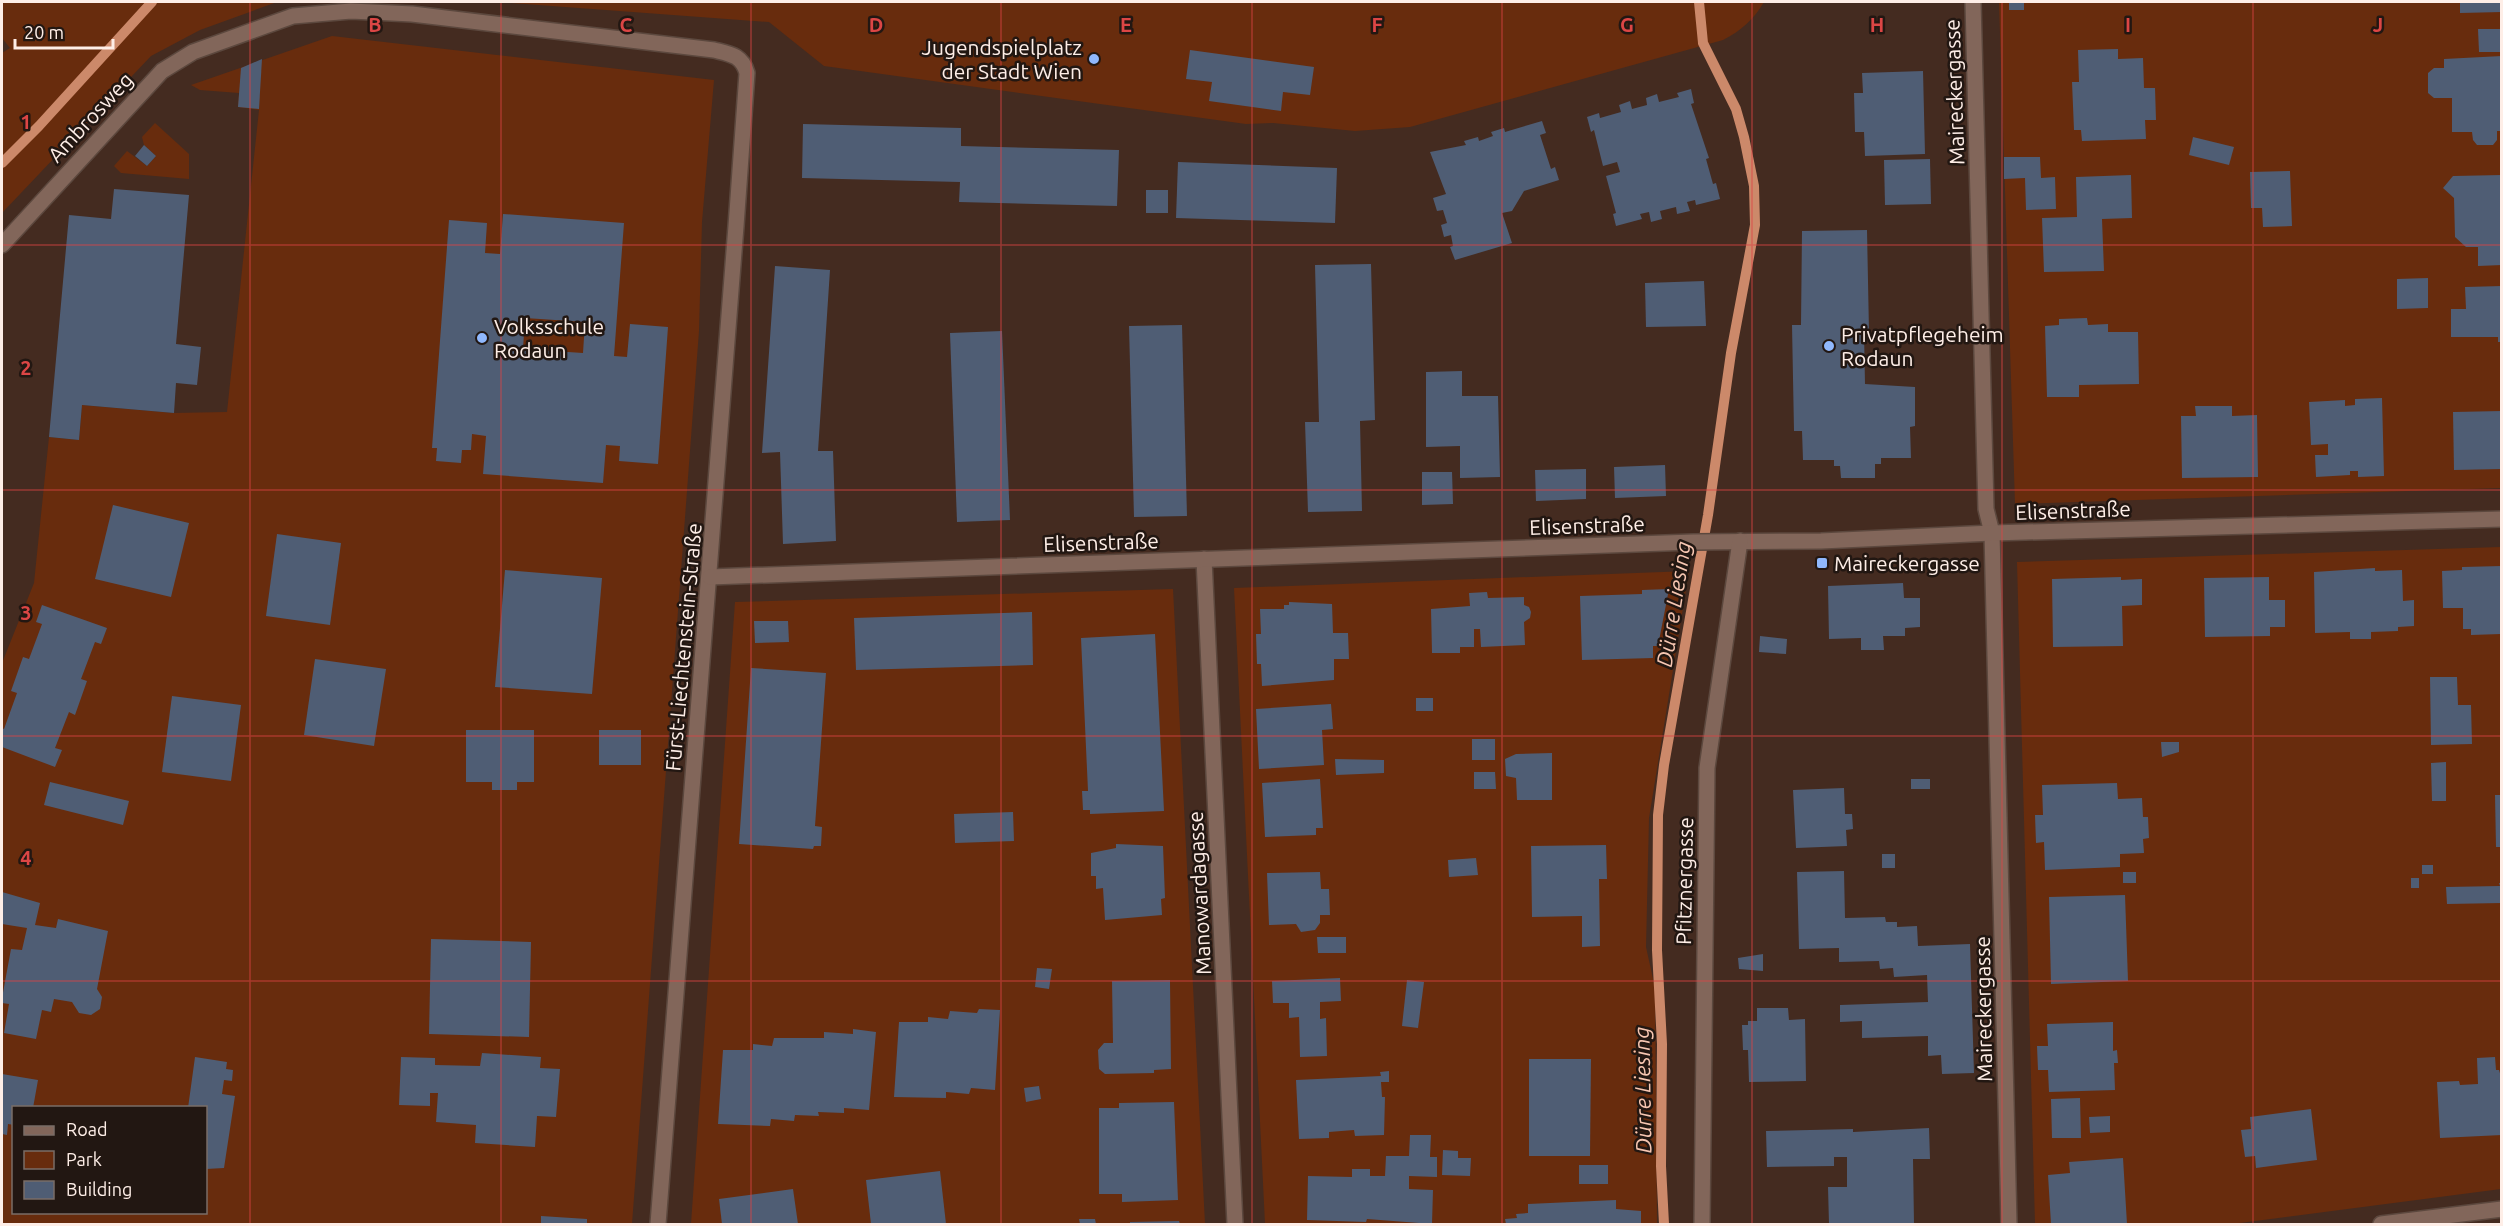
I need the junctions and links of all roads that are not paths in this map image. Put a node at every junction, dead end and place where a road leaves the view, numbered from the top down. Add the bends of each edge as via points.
1 (1973, 2) edge
2 (747, 73) joint
3 (2, 245) edge
4 (2502, 519) edge
5 (1992, 533) junction
6 (1740, 542) junction
7 (1204, 559) junction
8 (710, 577) junction
9 (2502, 1209) edge
10 (658, 1224) edge
11 (1235, 1224) edge
12 (1702, 1224) edge
13 (2009, 1224) edge
14 (2381, 1224) edge

1 - 5 street, Maireckergasse via 1986,509
2 - 3 street, Ambrosweg via 745,63 735,55 702,49 412,14 351,11 293,16 193,52 162,71
2 - 8 street, Fürst-Liechtenstein-Straße
4 - 5 street, Elisenstraße
5 - 6 street, Elisenstraße
5 - 13 street, Maireckergasse
6 - 7 street, Elisenstraße
6 - 12 street, Pfitznergasse via 1707,768
7 - 8 street, Elisenstraße
7 - 11 street, Manowardagasse
8 - 10 street, Fürst-Liechtenstein-Straße
9 - 14 street

